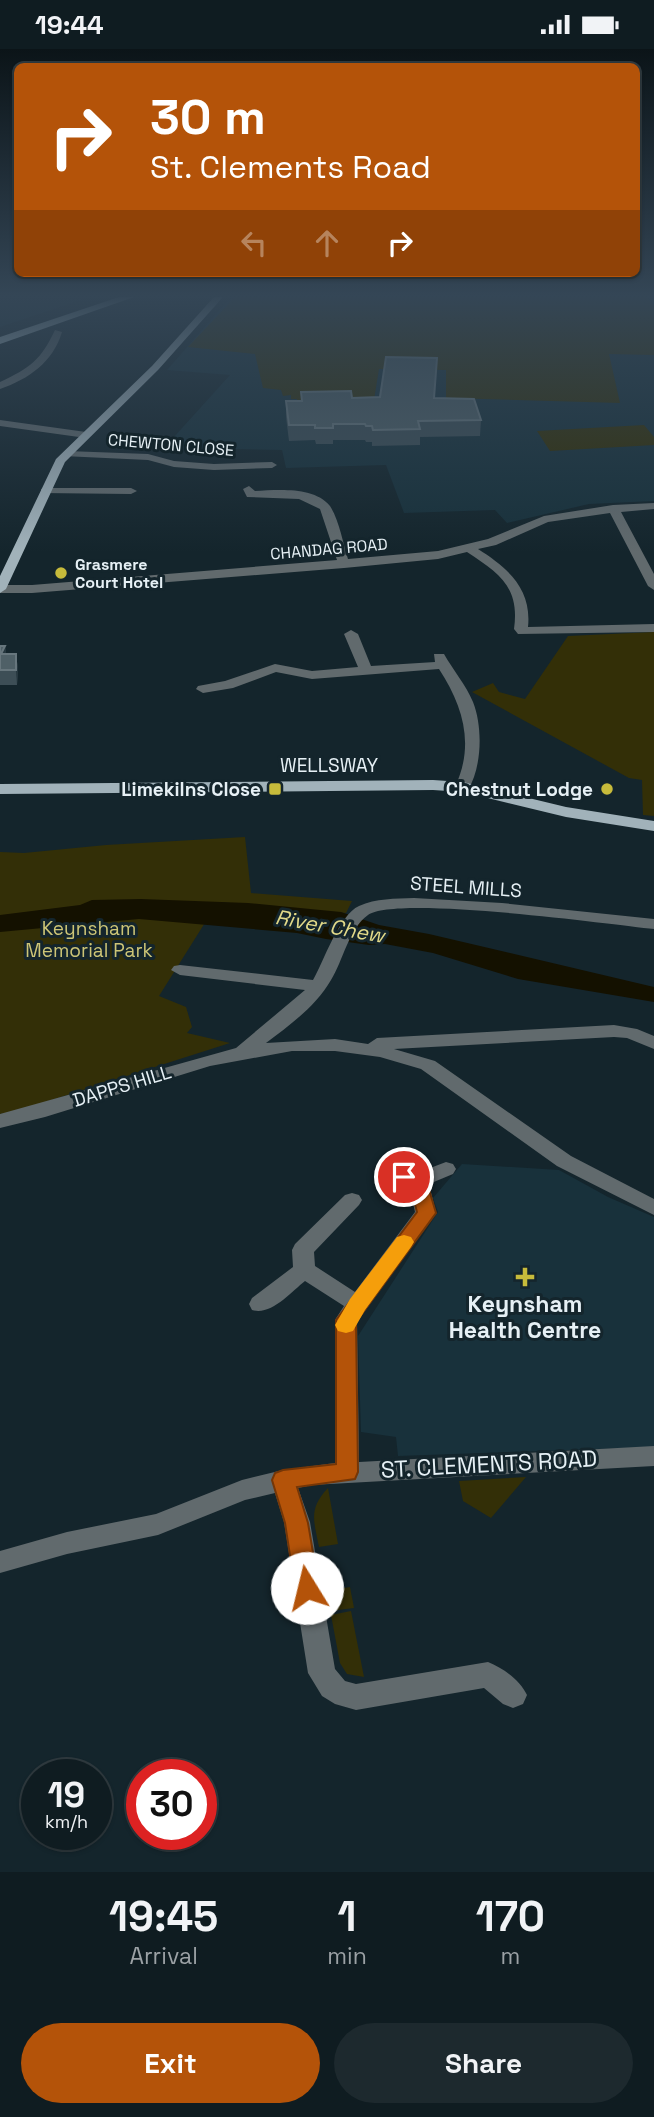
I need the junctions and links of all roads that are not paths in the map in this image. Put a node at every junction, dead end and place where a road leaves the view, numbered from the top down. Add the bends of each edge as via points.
1 (141, 382) edge
2 (0, 423) edge
3 (86, 435) junction
4 (67, 453) junction
5 (272, 465) dead end
6 (44, 491) junction
7 (131, 491) dead end
8 (250, 494) dead end
9 (654, 506) edge
10 (613, 508) junction
11 (469, 548) junction
12 (344, 564) junction
13 (654, 586) edge
14 (0, 589) edge
15 (654, 628) edge
16 (351, 634) dead end
17 (367, 671) junction
18 (203, 689) dead end
19 (463, 787) junction
20 (0, 789) edge
21 (654, 826) edge
22 (654, 924) edge
23 (180, 969) dead end
24 (318, 986) junction
25 (290, 1016) junction
26 (313, 1043) junction
27 (654, 1043) edge
28 (354, 1045) junction
29 (244, 1050) junction
30 (0, 1121) edge
31 (446, 1169) dead end
32 (389, 1175) dead end
33 (418, 1180) junction
34 (352, 1200) dead end
35 (654, 1208) edge
36 (304, 1270) junction
37 (260, 1304) dead end
38 (358, 1304) junction
39 (654, 1456) edge
40 (347, 1472) junction
41 (283, 1480) junction
42 (0, 1562) edge
43 (513, 1695) dead end

1 - 3 main road
2 - 3 street
3 - 4 main road
4 - 5 street, CHEWTON CLOSE via 148,457 214,467
4 - 6 main road
6 - 7 street
6 - 14 main road
8 - 12 street via 295,495 319,502
9 - 10 street, CHANDAG ROAD
10 - 11 street, CHANDAG ROAD via 544,519
10 - 13 street
11 - 12 street, CHANDAG ROAD
11 - 15 street via 496,565 519,590 521,629
12 - 14 street, CHANDAG ROAD
16 - 17 street
17 - 18 street via 312,675 272,664 228,685
17 - 19 street via 441,661 459,692 469,749 470,776
19 - 20 main road, WELLSWAY via 307,784
19 - 21 main road, WELLSWAY via 566,812
22 - 24 street, STEEL MILLS via 421,902 373,905 357,915
23 - 24 street
24 - 25 street, STEEL MILLS
25 - 26 street via 290,1027 297,1036
25 - 29 street, DAPPS HILL
26 - 28 street, DAPPS HILL
26 - 29 street, DAPPS HILL
27 - 28 street via 614,1031
28 - 35 street via 428,1065 564,1161
29 - 30 street, DAPPS HILL
31 - 33 street
32 - 33 street
33 - 38 street via 426,1213
34 - 36 street via 303,1250
36 - 37 street
36 - 38 street
38 - 40 street via 346,1320 345,1335
39 - 40 street, ST. CLEMENTS ROAD
40 - 41 street, ST. CLEMENTS ROAD
41 - 42 street, ST. CLEMENTS ROAD via 242,1490 158,1524
41 - 43 street via 297,1523 321,1673 331,1687 342,1696 356,1697 488,1675

